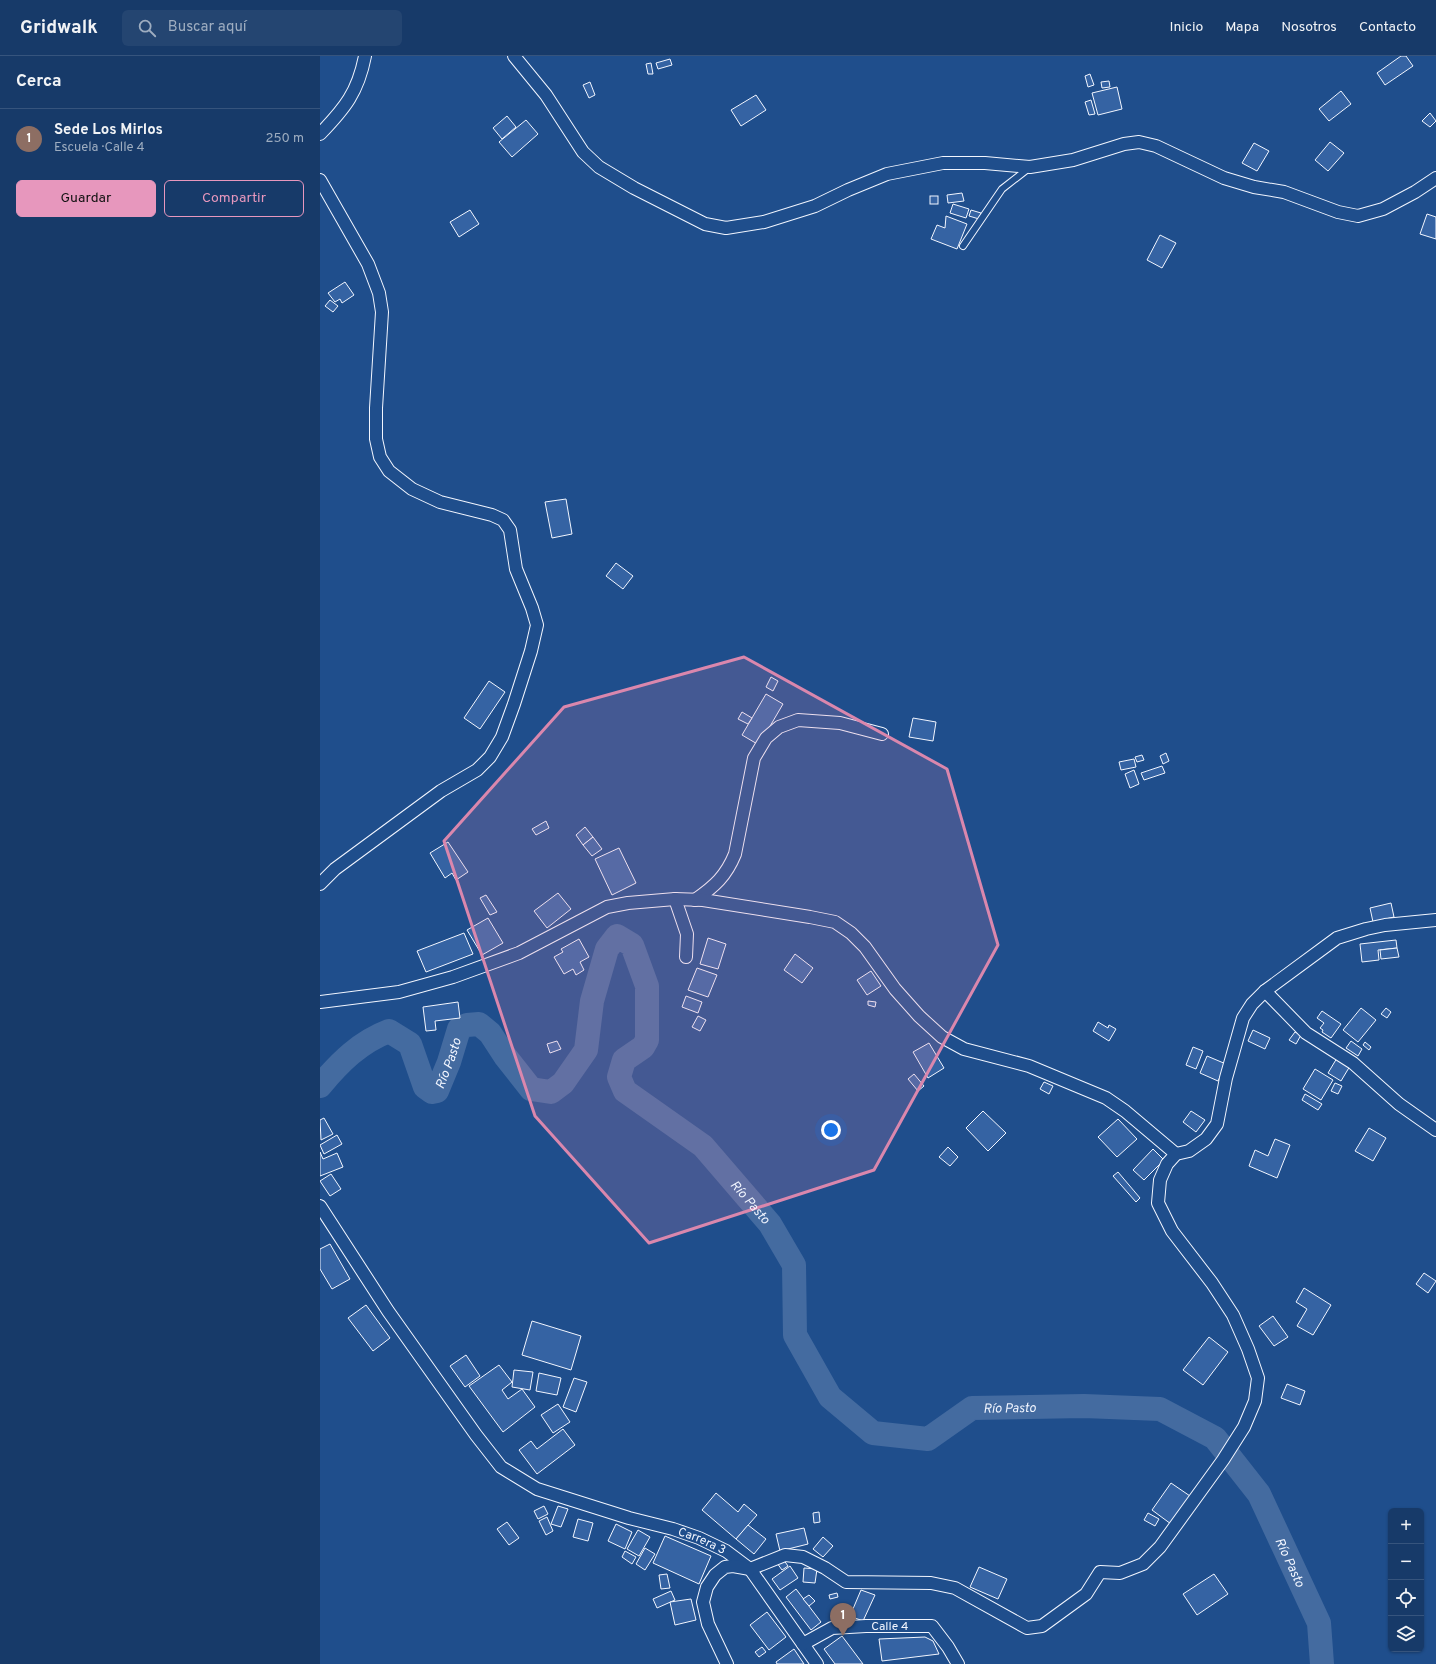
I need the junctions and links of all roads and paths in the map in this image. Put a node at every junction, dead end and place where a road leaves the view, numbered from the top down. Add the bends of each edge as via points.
1 (365, 56) edge
2 (514, 56) edge
3 (320, 134) edge
4 (1030, 167) junction
5 (1436, 178) edge
6 (320, 180) edge
7 (963, 246) dead end
8 (882, 734) dead end
9 (320, 884) edge
10 (675, 899) junction
11 (695, 900) junction
12 (1436, 920) edge
13 (686, 957) dead end
14 (1265, 991) junction
15 (320, 1002) edge
16 (1436, 1130) edge
17 (1176, 1154) junction
18 (320, 1206) edge
19 (750, 1569) junction
20 (803, 1644) junction
21 (726, 1664) edge
22 (817, 1664) edge
23 (958, 1664) edge

1 - 3 street via 354,93 338,116
2 - 4 street via 546,95 583,152 599,167 705,224 726,228 764,222 815,206 888,174 943,163
4 - 5 street via 1073,160 1124,144 1139,142 1156,146 1224,178 1284,192 1338,212 1358,216 1383,209
4 - 7 lane via 1002,189
6 - 9 street via 368,264 379,293 382,312 376,439 380,457 389,471 412,489 440,502 503,520 510,530 516,569 537,625 514,704 502,737 490,757 477,770 441,791 347,860
8 - 11 street via 840,723 798,720 779,727 766,738 754,758 735,854 729,868 714,887
10 - 11 street
10 - 13 street via 687,934
10 - 15 street via 606,907 519,953 453,978 399,992
11 - 17 street via 835,922 851,933 865,948 919,1016 942,1037 964,1049 1029,1066 1106,1098
12 - 14 street via 1378,926 1337,938
14 - 16 street via 1306,1033 1353,1064 1399,1104
14 - 17 street via 1243,1018 1226,1078 1217,1124 1206,1139 1189,1151
17 - 19 street via 1167,1164 1160,1180 1158,1203 1172,1231 1233,1315 1258,1378 1254,1401 1244,1427 1160,1547 1143,1564 1120,1573 1100,1572 1086,1594 1042,1626 1027,1628 955,1588 931,1584 846,1582 803,1557 785,1555
18 - 19 street, Carrera 3 via 388,1311 501,1467 537,1489 699,1538 726,1551
19 - 20 street, Carrera 3
19 - 21 street via 725,1567 706,1587 703,1602 708,1624
20 - 22 street, Carrera 3
20 - 23 street, Calle 4 via 832,1628 932,1626

